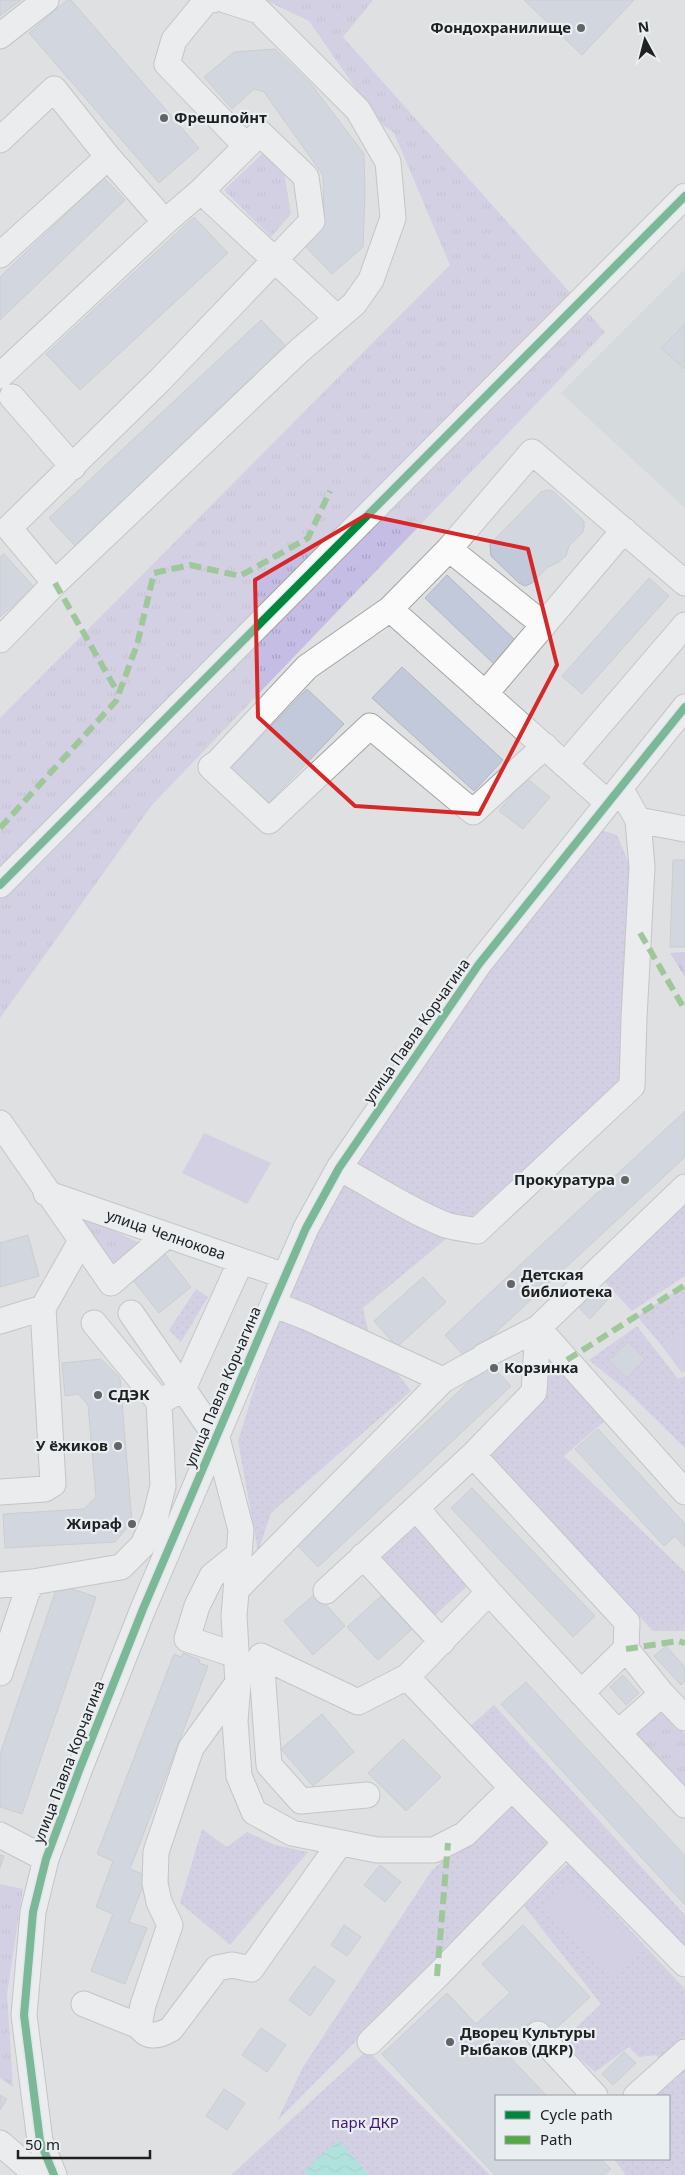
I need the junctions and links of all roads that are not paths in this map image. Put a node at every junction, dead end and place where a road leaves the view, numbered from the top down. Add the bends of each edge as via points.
1 (46, 0) edge
2 (206, 0) edge
3 (213, 0) edge
4 (225, 0) edge
5 (0, 36) edge
6 (3, 128) edge
7 (246, 146) junction
8 (108, 157) junction
9 (201, 190) junction
10 (685, 196) edge
11 (165, 222) junction
12 (0, 255) edge
13 (276, 259) junction
14 (337, 318) junction
15 (3, 390) edge
16 (73, 467) junction
17 (3, 526) edge
18 (624, 530) junction
19 (449, 548) junction
20 (55, 583) junction
21 (685, 583) edge
22 (390, 610) junction
23 (544, 625) junction
24 (685, 625) edge
25 (0, 640) edge
26 (485, 694) junction
27 (685, 707) edge
28 (545, 746) junction
29 (566, 765) junction
30 (614, 796) junction
31 (638, 820) junction
32 (685, 829) edge
33 (0, 885) edge
34 (0, 1123) edge
35 (339, 1168) junction
36 (685, 1187) edge
37 (46, 1192) junction
38 (167, 1235) junction
39 (81, 1241) junction
40 (241, 1261) junction
41 (285, 1276) junction
42 (273, 1304) junction
43 (43, 1308) junction
44 (131, 1313) dead end
45 (0, 1321) edge
46 (94, 1323) dead end
47 (538, 1328) junction
48 (443, 1380) junction
49 (183, 1389) junction
50 (159, 1402) junction
51 (217, 1438) junction
52 (473, 1455) junction
53 (0, 1492) edge
54 (685, 1492) edge
55 (416, 1508) junction
56 (239, 1554) junction
57 (363, 1556) junction
58 (34, 1582) junction
59 (0, 1585) edge
60 (236, 1590) junction
61 (326, 1591) dead end
62 (489, 1592) junction
63 (442, 1642) junction
64 (626, 1650) junction
65 (236, 1654) junction
66 (0, 1672) edge
67 (407, 1677) junction
68 (238, 1684) junction
69 (581, 1693) junction
70 (662, 1694) junction
71 (685, 1718) edge
72 (618, 1733) junction
73 (512, 1788) junction
74 (367, 1795) dead end
75 (685, 1805) edge
76 (0, 1835) edge
77 (566, 1842) junction
78 (340, 1843) junction
79 (46, 1859) junction
80 (685, 1964) edge
81 (84, 2004) dead end
82 (139, 2026) junction
83 (538, 2034) dead end
84 (370, 2042) dead end
85 (685, 2052) edge
86 (594, 2095) edge
87 (637, 2095) edge
88 (0, 2143) edge
89 (38, 2175) edge
90 (54, 2175) edge

1 - 5 street
2 - 3 street
2 - 7 street via 174,40 167,64
4 - 14 street via 259,12 299,49 358,110 388,162 393,218 371,280 354,304
6 - 8 street via 54,89
7 - 9 street
7 - 13 street via 260,133 306,177 312,221
8 - 11 street
8 - 12 street
9 - 11 street
9 - 13 street
10 - 33 street
11 - 15 street
13 - 14 street
13 - 16 street
14 - 20 street
15 - 16 street
16 - 17 street
17 - 20 street
18 - 19 street via 532,452
18 - 21 street
18 - 23 street
19 - 22 street
19 - 23 street
20 - 25 street
22 - 26 street
22 - 28 street via 307,667 211,767 268,821 370,726 473,812
23 - 26 street
24 - 29 street
26 - 28 street
27 - 30 street, улица Павла Корчагина
28 - 29 street
29 - 30 street
30 - 31 street
30 - 35 street, улица Павла Корчагина via 479,964
31 - 32 street
31 - 35 street via 642,867 632,1086 477,1231 448,1225 403,1205
34 - 37 street
35 - 41 street, улица Павла Корчагина via 306,1228
36 - 47 street
37 - 38 street, улица Челнокова
37 - 39 street
38 - 39 street via 111,1283
38 - 40 street, улица Челнокова
39 - 43 street
40 - 41 street, улица Челнокова
40 - 49 street
41 - 42 street, улица Павла Корчагина
42 - 48 street
42 - 51 street, улица Павла Корчагина
43 - 45 street
43 - 53 street via 52,1484 45,1489
44 - 49 street
46 - 50 street
47 - 48 street
47 - 52 street via 534,1392
47 - 54 street
48 - 60 street
49 - 50 street
49 - 51 street
50 - 58 street via 163,1486 155,1518 143,1545 121,1567
51 - 56 street via 241,1530
51 - 79 street, улица Павла Корчагина via 140,1618
52 - 55 street
52 - 64 street via 627,1622
55 - 57 street
55 - 62 street
56 - 60 street
56 - 65 street via 212,1576 197,1606 187,1639
57 - 61 street
57 - 63 street
58 - 59 street
58 - 66 street via 27,1592
60 - 65 street
62 - 63 street
62 - 69 street
63 - 67 street
64 - 69 street
64 - 70 street
65 - 68 street
67 - 73 street
67 - 74 street via 358,1702 261,1656 269,1765 301,1801
68 - 78 street via 235,1721 238,1776 254,1812 292,1833
68 - 82 street via 191,1748 156,1852 155,1883 159,1902 170,1925
69 - 72 street
70 - 71 street
70 - 72 street
72 - 75 street
73 - 77 street
73 - 78 street via 465,1834 434,1850 377,1850
76 - 79 street
77 - 80 street
77 - 84 street
78 - 82 street via 251,1969 232,1965 217,1968 170,2029 161,2034 150,2035
79 - 90 street, улица Павла Корчагина via 33,1912 24,2015 40,2141
81 - 82 street
83 - 86 street
85 - 87 street
88 - 89 street

